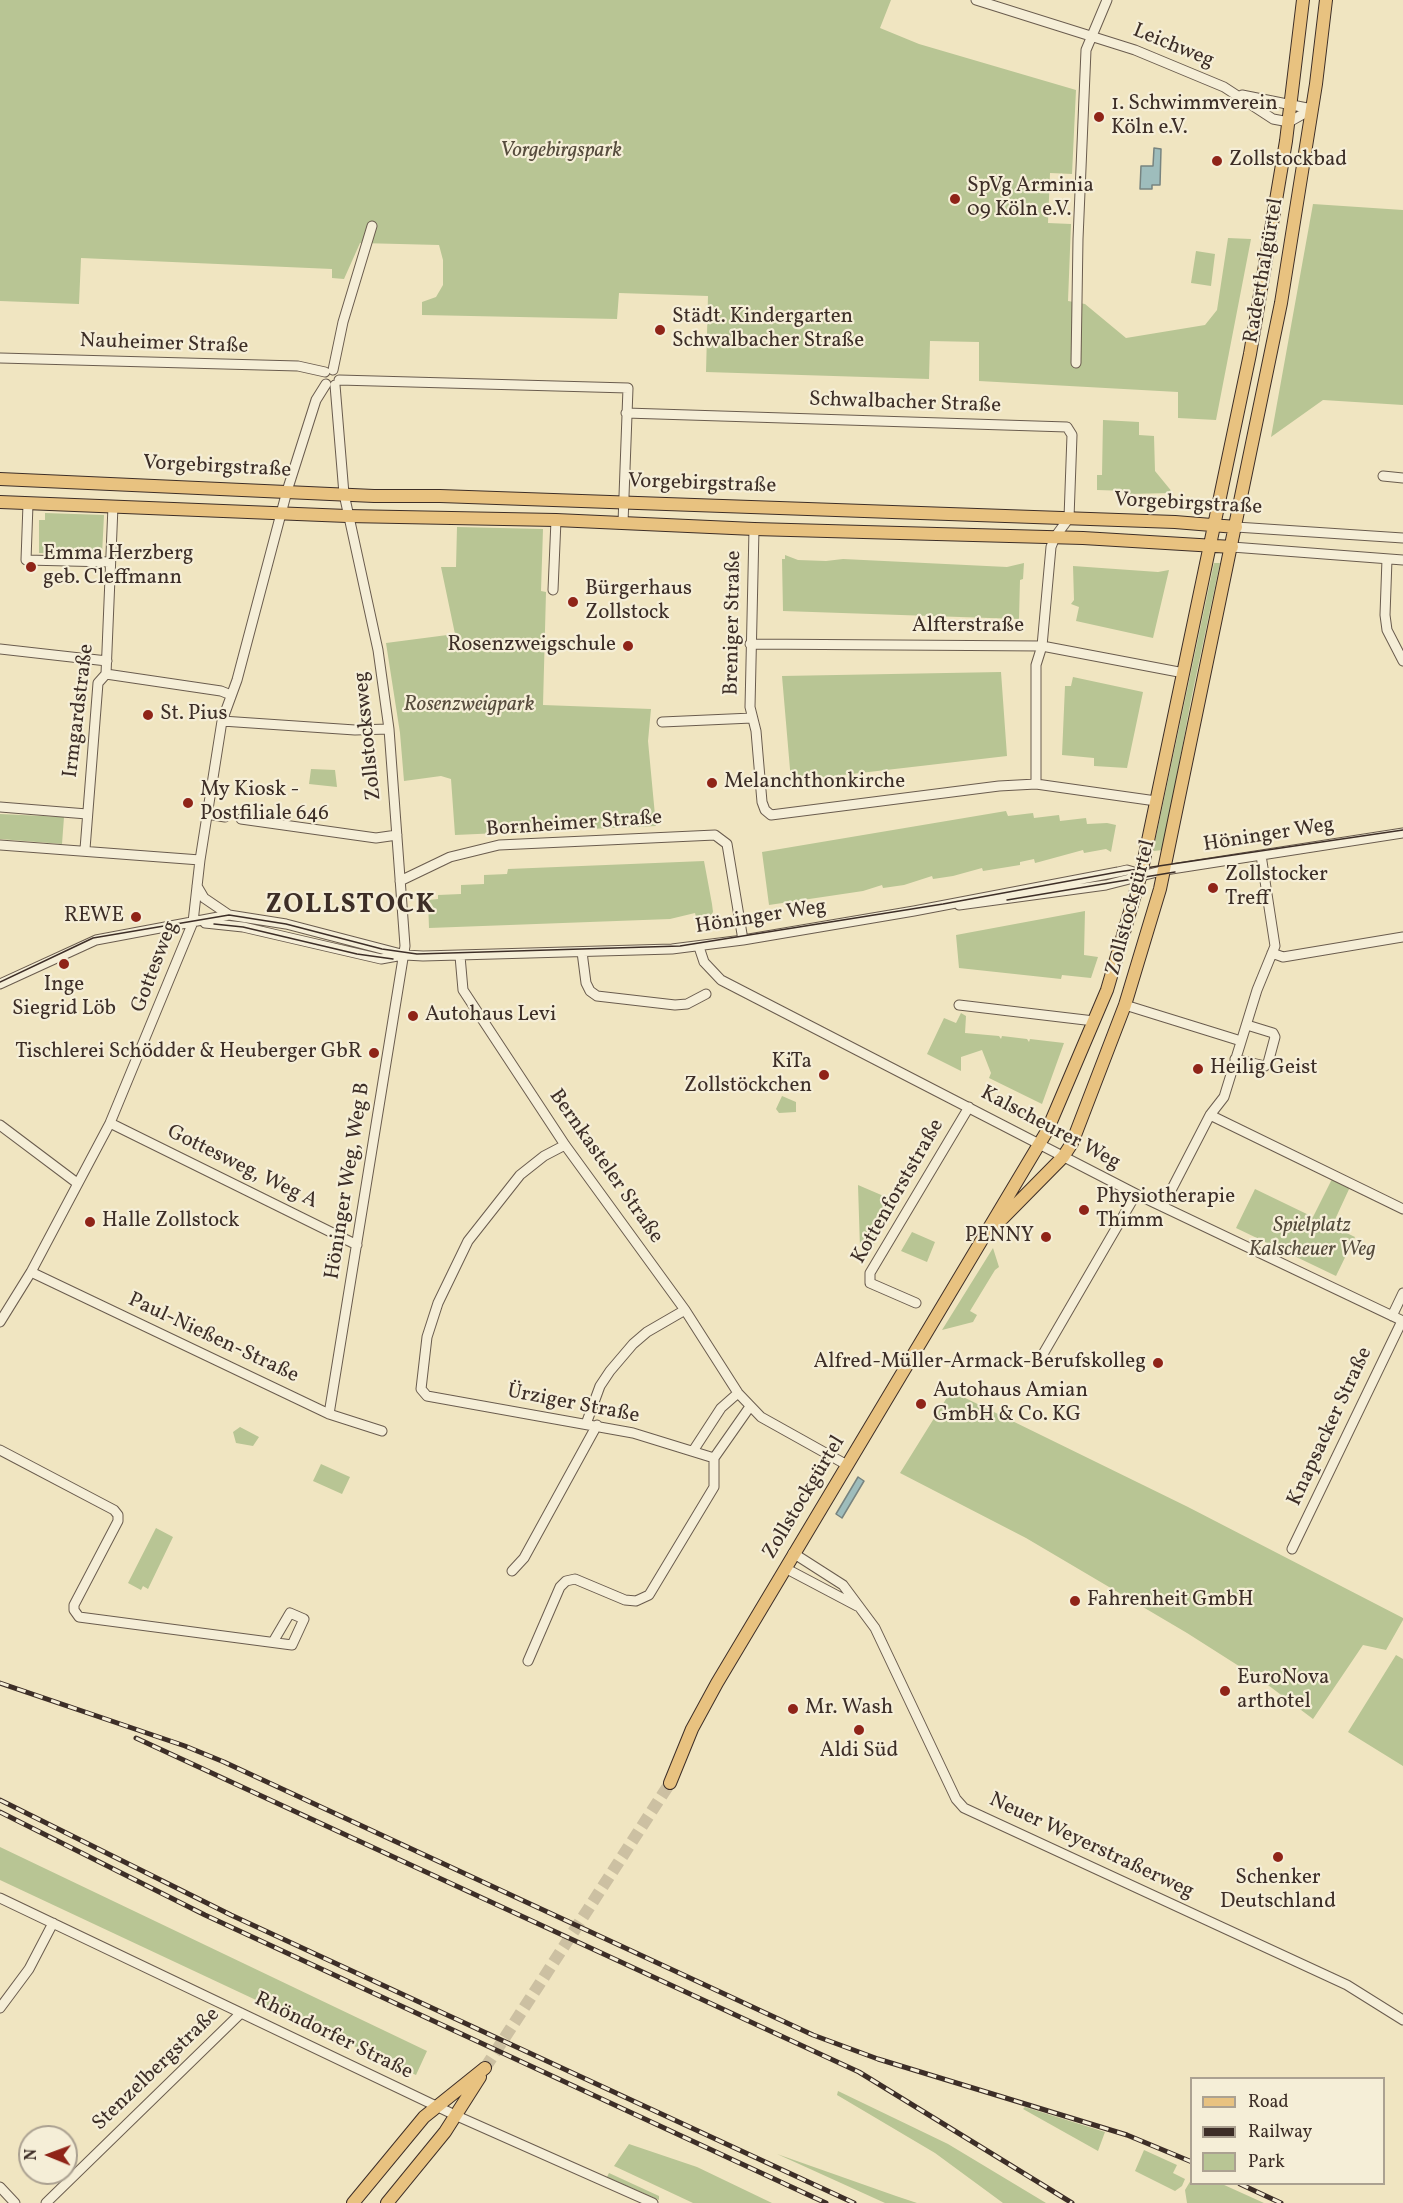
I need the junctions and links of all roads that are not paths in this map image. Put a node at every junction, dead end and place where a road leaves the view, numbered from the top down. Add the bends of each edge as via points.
1 (976, 0) edge
2 (1107, 0) edge
3 (1303, 0) edge
4 (1326, 0) edge
5 (1092, 37) junction
6 (1240, 95) junction
7 (1290, 106) junction
8 (1312, 109) junction
9 (1288, 122) junction
10 (372, 226) dead end
11 (1261, 295) junction
12 (1281, 308) junction
13 (0, 358) edge
14 (1076, 363) dead end
15 (329, 371) junction
16 (333, 383) junction
17 (626, 413) junction
18 (1383, 476) dead end
19 (1403, 478) edge
20 (0, 479) edge
21 (287, 491) junction
22 (344, 494) junction
23 (0, 502) edge
24 (623, 502) junction
25 (28, 504) junction
26 (112, 506) junction
27 (281, 512) junction
28 (347, 516) junction
29 (1069, 519) junction
30 (556, 520) junction
31 (623, 523) junction
32 (1215, 525) junction
33 (1236, 527) junction
34 (754, 529) junction
35 (1055, 537) junction
36 (1403, 538) edge
37 (1210, 545) junction
38 (1232, 547) junction
39 (1387, 559) junction
40 (1403, 560) edge
41 (110, 562) junction
42 (553, 590) dead end
43 (750, 644) junction
44 (1042, 646) junction
45 (0, 649) edge
46 (106, 661) junction
47 (1403, 661) edge
48 (1184, 673) junction
49 (106, 674) junction
50 (231, 695) junction
51 (752, 718) junction
52 (222, 721) junction
53 (662, 722) dead end
54 (389, 729) junction
55 (1036, 784) junction
56 (1156, 801) junction
57 (0, 807) edge
58 (87, 814) junction
59 (207, 814) junction
60 (225, 817) dead end
61 (241, 819) dead end
62 (1403, 832) edge
63 (397, 835) junction
64 (0, 845) edge
65 (85, 849) junction
66 (1261, 855) junction
67 (200, 860) junction
68 (1165, 870) junction
69 (1141, 874) junction
70 (400, 881) junction
71 (197, 886) junction
72 (229, 915) junction
73 (193, 922) junction
74 (1403, 937) edge
75 (743, 940) junction
76 (699, 947) junction
77 (582, 952) junction
78 (1272, 953) junction
79 (405, 955) junction
80 (460, 956) junction
81 (0, 984) edge
82 (706, 994) dead end
83 (959, 1005) dead end
84 (1125, 1005) junction
85 (1095, 1020) junction
86 (1247, 1025) junction
87 (1241, 1041) junction
88 (1235, 1059) junction
89 (969, 1107) junction
90 (1210, 1115) junction
91 (110, 1123) junction
92 (0, 1125) edge
93 (1037, 1143) junction
94 (565, 1145) junction
95 (1064, 1157) junction
96 (78, 1183) junction
97 (1136, 1194) junction
98 (1163, 1206) junction
99 (1403, 1209) edge
100 (983, 1239) junction
101 (357, 1245) junction
102 (31, 1272) junction
103 (1403, 1293) edge
104 (916, 1303) dead end
105 (685, 1310) junction
106 (1392, 1316) junction
107 (1402, 1321) edge
108 (0, 1322) edge
109 (1040, 1361) dead end
110 (738, 1393) junction
111 (749, 1408) junction
112 (328, 1414) junction
113 (586, 1424) junction
114 (597, 1425) junction
115 (382, 1431) dead end
116 (0, 1449) edge
117 (693, 1451) junction
118 (714, 1458) junction
119 (847, 1465) junction
120 (1292, 1549) dead end
121 (793, 1553) junction
122 (785, 1568) junction
123 (512, 1571) dead end
124 (861, 1609) junction
125 (273, 1642) dead end
126 (528, 1661) dead end
127 (670, 1783) tunnel mouth
128 (0, 1898) edge
129 (53, 1923) junction
130 (0, 2008) edge
131 (241, 2013) junction
132 (1403, 2020) edge
133 (438, 2107) junction
134 (457, 2116) junction
135 (0, 2187) edge
136 (15, 2203) edge
137 (46, 2203) edge
138 (353, 2203) edge
139 (387, 2203) edge
140 (652, 2203) edge

1 - 5 street, Leichweg
2 - 5 street
3 - 7 main road, Raderthalgürtel
4 - 8 main road, Raderthalgürtel
5 - 6 street, Leichweg via 1136,50
5 - 14 street via 1086,50 1082,121
6 - 7 street, Leichweg
6 - 9 street, Leichweg via 1273,119
7 - 8 street, Leichweg
7 - 9 main road, Raderthalgürtel
8 - 9 street
8 - 12 main road, Raderthalgürtel
9 - 11 main road, Raderthalgürtel
10 - 15 street, Zollstocksweg
11 - 12 main road
11 - 32 main road, Raderthalgürtel
12 - 33 main road, Raderthalgürtel
13 - 15 street, Nauheimer Straße via 298,366
15 - 16 street, Zollstocksweg via 324,378
15 - 16 street via 339,374
16 - 17 street via 628,388
16 - 21 street, Gottesweg via 316,400
16 - 22 street, Zollstocksweg
17 - 24 street
17 - 29 street, Schwalbacher Straße via 1067,427 1072,435
18 - 19 street
20 - 21 main road, Vorgebirgstraße
21 - 22 main road, Vorgebirgstraße
21 - 27 street, Gottesweg
22 - 24 main road, Vorgebirgstraße
22 - 28 street, Zollstocksweg
23 - 25 main road, Vorgebirgstraße
24 - 29 main road, Vorgebirgstraße
24 - 31 street
25 - 26 main road, Vorgebirgstraße
25 - 41 street via 26,560
26 - 27 main road, Vorgebirgstraße
26 - 41 street, Irmgardstraße
27 - 28 main road, Vorgebirgstraße
27 - 50 street, Gottesweg
28 - 30 main road, Vorgebirgstraße
28 - 54 street, Zollstocksweg via 378,650
29 - 32 main road, Vorgebirgstraße
29 - 35 street
30 - 31 main road, Vorgebirgstraße
30 - 42 street
31 - 34 main road, Vorgebirgstraße
32 - 33 main road, Vorgebirgstraße
32 - 37 main road, Raderthalgürtel
33 - 36 street, Vorgebirgstraße
33 - 38 main road, Raderthalgürtel
34 - 35 main road, Vorgebirgstraße
34 - 43 street, Breniger Straße
35 - 37 main road, Vorgebirgstraße
35 - 44 street
37 - 38 main road, Vorgebirgstraße
37 - 48 main road, Zollstockgürtel
38 - 39 street, Vorgebirgstraße
38 - 68 main road, Zollstockgürtel
39 - 40 street, Vorgebirgstraße
39 - 47 street via 1387,630
41 - 46 street, Irmgardstraße
43 - 44 street, Alfterstraße
43 - 51 street, Breniger Straße
44 - 48 street, Alfterstraße
44 - 55 street via 1035,680
45 - 46 street
46 - 49 street, Irmgardstraße
48 - 56 main road, Zollstockgürtel
49 - 50 street
49 - 58 street, Irmgardstraße via 98,684
50 - 52 street, Gottesweg
51 - 53 street, Breniger Straße
51 - 55 street, Breniger Straße via 762,802 771,815
52 - 54 street
52 - 59 street, Gottesweg
54 - 63 street, Zollstocksweg
55 - 56 street
56 - 69 main road, Zollstockgürtel
57 - 58 street
58 - 65 street, Irmgardstraße
59 - 60 street
59 - 67 street, Gottesweg
61 - 63 street via 376,838
62 - 66 street, Höninger Weg
63 - 70 street, Zollstocksweg
64 - 65 street
65 - 67 street
66 - 68 street, Höninger Weg
66 - 78 street via 1275,940
67 - 71 street, Gottesweg
68 - 69 street, Höninger Weg
68 - 84 main road, Zollstockgürtel
69 - 75 street, Höninger Weg via 1127,870
69 - 85 main road, Zollstockgürtel
70 - 75 street, Bornheimer Straße via 450,857 499,845 720,837 727,844
70 - 79 street, Zollstocksweg
71 - 72 street via 204,898
71 - 73 street, Gottesweg
72 - 73 street, Höninger Weg
72 - 79 street, Höninger Weg via 313,930
73 - 79 street, Höninger Weg via 243,927 381,959
73 - 81 street, Höninger Weg via 96,940
73 - 91 street, Gottesweg
74 - 78 street via 1283,957
75 - 76 street, Höninger Weg
76 - 77 street, Höninger Weg
76 - 89 street, Kalscheurer Weg via 704,962 721,980
77 - 80 street, Höninger Weg
77 - 82 street via 586,983 597,996 677,1005
78 - 86 street
79 - 80 street, Höninger Weg
79 - 101 street, Höninger Weg, Weg B
80 - 94 street, Bernkasteler Straße via 463,990
83 - 85 street
84 - 87 street
84 - 95 main road, Zollstockgürtel
85 - 93 main road, Zollstockgürtel via 1052,1121
86 - 87 street
86 - 88 street via 1273,1033 1268,1063 1265,1066
87 - 88 street
88 - 90 street via 1224,1097
89 - 93 street, Kalscheurer Weg
89 - 104 street, Kottenforststraße via 870,1273 870,1283
90 - 98 street
90 - 99 street
91 - 96 street, Gottesweg
91 - 101 street, Gottesweg, Weg A
92 - 96 street
93 - 95 street, Kalscheurer Weg
93 - 100 main road, Zollstockgürtel
94 - 105 street, Bernkasteler Straße
94 - 113 street, Ürziger Straße via 520,1175 468,1241 438,1303 427,1337 421,1389 424,1394
95 - 97 street, Kalscheurer Weg
95 - 100 main road, Zollstockgürtel
96 - 102 street, Gottesweg
97 - 98 street, Kalscheurer Weg
97 - 109 street
98 - 106 street, Kalscheurer Weg
100 - 119 main road, Zollstockgürtel
101 - 112 street, Höninger Weg, Weg B
102 - 108 street, Gottesweg
102 - 112 street, Paul-Nießen-Straße
103 - 106 street
105 - 110 street, Bernkasteler Straße
105 - 113 street via 633,1344 610,1371 593,1401
106 - 107 street, Kalscheurer Weg
107 - 120 street, Knapsacker Straße
110 - 111 street, Bernkasteler Straße
110 - 117 street via 721,1408
111 - 118 street
111 - 119 street, Bernkasteler Straße
112 - 115 street, Paul-Nießen-Straße
113 - 114 street, Ürziger Straße
114 - 117 street, Ürziger Straße
114 - 123 street via 524,1558
116 - 125 street via 118,1515 74,1605 79,1617
117 - 118 street, Ürziger Straße
118 - 126 street via 714,1487 650,1595 636,1601 624,1600 575,1579 566,1581
119 - 121 main road, Zollstockgürtel
121 - 122 main road, Zollstockgürtel
121 - 124 street, Neuer Weyerstraßerweg via 843,1584
122 - 124 street, Neuer Weyerstraßerweg
122 - 127 main road, Zollstockgürtel via 702,1711
124 - 132 street, Neuer Weyerstraßerweg via 875,1628 956,1799 964,1808 1347,1985
128 - 129 street, Rhöndorfer Straße
129 - 130 street via 29,1970
129 - 131 street, Rhöndorfer Straße
131 - 133 street, Rhöndorfer Straße
131 - 137 street, Stenzelbergstraße
133 - 134 street, Rhöndorfer Straße
133 - 134 main road via 485,2068
133 - 138 main road via 424,2117
134 - 139 main road
134 - 140 street, Rhöndorfer Straße
135 - 136 street

